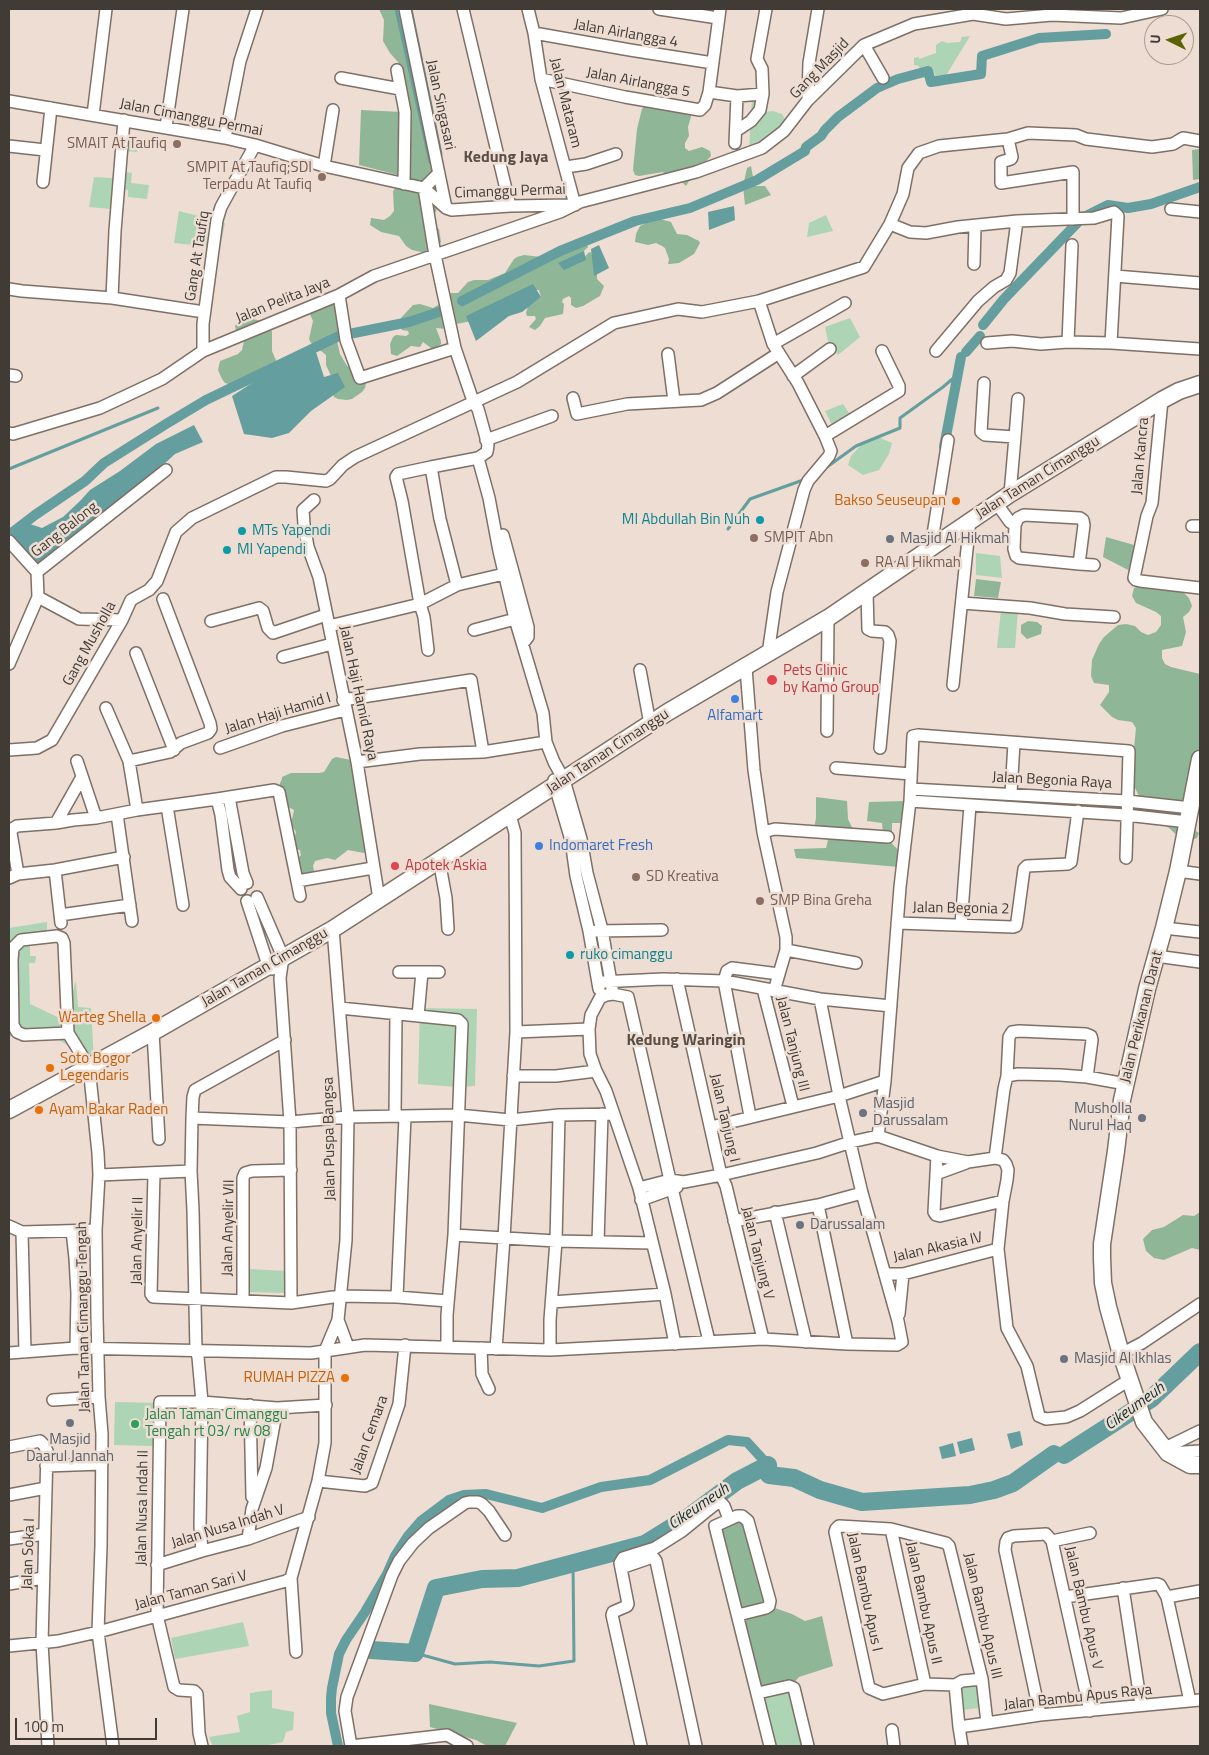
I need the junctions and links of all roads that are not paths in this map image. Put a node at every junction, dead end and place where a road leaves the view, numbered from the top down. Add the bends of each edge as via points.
1 (106, 9) edge
2 (182, 9) edge
3 (257, 9) edge
4 (405, 9) edge
5 (463, 9) edge
6 (528, 9) edge
7 (659, 9) edge
8 (766, 9) edge
9 (818, 9) edge
10 (1162, 9) edge
11 (973, 12) edge
12 (719, 14) edge
13 (534, 33) junction
14 (864, 45) junction
15 (713, 63) junction
16 (397, 70) dead end
17 (341, 78) dead end
18 (883, 78) dead end
19 (541, 79) junction
20 (400, 89) junction
21 (709, 92) junction
22 (763, 94) junction
23 (737, 96) junction
24 (808, 100) junction
25 (9, 101) edge
26 (51, 108) junction
27 (333, 110) dead end
28 (93, 115) junction
29 (124, 120) junction
30 (166, 127) junction
31 (736, 131) junction
32 (225, 138) junction
33 (1008, 139) junction
34 (1200, 141) edge
35 (735, 143) dead end
36 (255, 145) junction
37 (9, 146) edge
38 (45, 150) junction
39 (616, 154) dead end
40 (324, 166) junction
41 (566, 167) junction
42 (438, 174) junction
43 (43, 182) dead end
44 (404, 184) junction
45 (424, 188) junction
46 (575, 205) junction
47 (510, 206) junction
48 (446, 208) junction
49 (1171, 209) dead end
50 (1200, 212) edge
51 (1076, 219) junction
52 (1017, 221) junction
53 (890, 224) junction
54 (975, 226) junction
55 (1072, 246) dead end
56 (435, 255) junction
57 (974, 264) dead end
58 (1115, 276) junction
59 (1200, 283) edge
60 (9, 289) edge
61 (339, 295) junction
62 (112, 298) junction
63 (759, 301) junction
64 (845, 303) dead end
65 (204, 312) junction
66 (1068, 342) junction
67 (987, 343) dead end
68 (1111, 343) junction
69 (455, 348) junction
70 (776, 348) junction
71 (830, 349) dead end
72 (1200, 349) edge
73 (203, 351) junction
74 (882, 351) dead end
75 (936, 351) dead end
76 (668, 354) dead end
77 (793, 376) junction
78 (984, 383) dead end
79 (1200, 384) edge
80 (573, 398) dead end
81 (1018, 399) dead end
82 (1162, 400) junction
83 (473, 401) junction
84 (674, 401) junction
85 (552, 416) dead end
86 (9, 433) edge
87 (825, 436) junction
88 (1015, 437) junction
89 (486, 440) junction
90 (948, 440) dead end
91 (480, 457) junction
92 (431, 467) junction
93 (166, 470) dead end
94 (1010, 494) junction
95 (314, 500) dead end
96 (996, 504) junction
97 (970, 520) junction
98 (1015, 525) junction
99 (9, 541) edge
100 (931, 548) junction
101 (1079, 564) junction
102 (1094, 565) dead end
103 (37, 572) junction
104 (504, 574) junction
105 (457, 585) junction
106 (1200, 588) edge
107 (867, 592) junction
108 (38, 597) junction
109 (163, 599) dead end
110 (962, 603) junction
111 (420, 604) junction
112 (1114, 617) dead end
113 (828, 618) junction
114 (515, 619) junction
115 (122, 620) junction
116 (211, 620) dead end
117 (327, 620) junction
118 (474, 630) dead end
119 (522, 643) junction
120 (332, 644) junction
121 (428, 650) dead end
122 (136, 653) dead end
123 (768, 654) junction
124 (283, 657) dead end
125 (9, 664) edge
126 (746, 668) junction
127 (640, 670) dead end
128 (953, 684) dead end
129 (344, 705) junction
130 (106, 708) dead end
131 (650, 724) junction
132 (827, 731) dead end
133 (546, 742) junction
134 (1014, 743) junction
135 (220, 748) dead end
136 (880, 748) dead end
137 (9, 750) edge
138 (174, 750) junction
139 (483, 752) junction
140 (1200, 759) edge
141 (77, 761) dead end
142 (129, 761) junction
143 (357, 762) junction
144 (836, 768) dead end
145 (911, 774) junction
146 (82, 777) junction
147 (560, 783) junction
148 (911, 789) junction
149 (1011, 793) junction
150 (229, 797) junction
151 (217, 799) junction
152 (1127, 801) junction
153 (910, 802) junction
154 (970, 804) junction
155 (167, 806) junction
156 (137, 810) junction
157 (1078, 811) junction
158 (117, 814) junction
159 (1126, 814) junction
160 (510, 815) junction
161 (1189, 815) junction
162 (96, 818) junction
163 (56, 823) junction
164 (763, 832) junction
165 (888, 837) dead end
166 (124, 857) junction
167 (1126, 858) dead end
168 (439, 860) junction
169 (374, 868) junction
170 (55, 870) junction
171 (1178, 871) junction
172 (581, 874) junction
173 (1200, 874) edge
174 (14, 876) edge
175 (297, 881) junction
176 (244, 886) junction
177 (300, 896) dead end
178 (252, 899) junction
179 (379, 899) junction
180 (130, 905) junction
181 (183, 905) dead end
182 (132, 921) dead end
183 (897, 923) junction
184 (961, 925) junction
185 (1164, 928) junction
186 (333, 929) junction
187 (448, 929) dead end
188 (602, 930) junction
189 (662, 930) dead end
190 (589, 931) junction
191 (1200, 932) edge
192 (786, 950) junction
193 (1156, 956) junction
194 (275, 961) junction
195 (1200, 962) edge
196 (856, 963) dead end
197 (399, 972) dead end
198 (422, 972) junction
199 (439, 972) dead end
200 (779, 974) junction
201 (677, 980) junction
202 (612, 981) junction
203 (627, 981) junction
204 (724, 981) junction
205 (599, 982) junction
206 (769, 990) junction
207 (613, 994) junction
208 (628, 997) junction
209 (600, 998) junction
210 (820, 999) junction
211 (891, 1006) junction
212 (340, 1008) junction
213 (396, 1014) junction
214 (418, 1016) junction
215 (589, 1029) junction
216 (153, 1032) junction
217 (516, 1032) junction
218 (68, 1033) junction
219 (285, 1040) junction
220 (90, 1067) junction
221 (596, 1071) junction
222 (513, 1076) junction
223 (1008, 1076) junction
224 (1087, 1077) junction
225 (885, 1081) junction
226 (1126, 1084) junction
227 (840, 1096) junction
228 (793, 1106) junction
229 (9, 1110) edge
230 (602, 1114) junction
231 (614, 1114) junction
232 (458, 1115) junction
233 (559, 1115) junction
234 (400, 1116) junction
235 (750, 1116) junction
236 (348, 1117) junction
237 (192, 1118) junction
238 (510, 1120) junction
239 (290, 1122) junction
240 (711, 1126) junction
241 (878, 1136) junction
242 (159, 1139) dead end
243 (851, 1142) junction
244 (937, 1156) junction
245 (995, 1158) junction
246 (968, 1162) junction
247 (291, 1170) junction
248 (191, 1171) junction
249 (154, 1174) junction
250 (721, 1174) junction
251 (936, 1174) junction
252 (99, 1175) junction
253 (671, 1185) junction
254 (639, 1188) junction
255 (862, 1193) junction
256 (641, 1200) junction
257 (1003, 1200) junction
258 (818, 1205) junction
259 (775, 1212) junction
260 (734, 1221) junction
261 (9, 1226) edge
262 (96, 1230) junction
263 (72, 1231) junction
264 (22, 1232) junction
265 (454, 1236) junction
266 (504, 1238) junction
267 (556, 1241) junction
268 (598, 1242) junction
269 (652, 1243) junction
270 (998, 1249) junction
271 (885, 1274) junction
272 (904, 1274) junction
273 (665, 1294) junction
274 (340, 1296) junction
275 (195, 1298) junction
276 (397, 1298) junction
277 (243, 1300) junction
278 (448, 1301) junction
279 (552, 1302) junction
280 (291, 1303) junction
281 (1200, 1304) edge
282 (338, 1320) junction
283 (898, 1321) junction
284 (763, 1339) junction
285 (709, 1341) junction
286 (806, 1342) junction
287 (675, 1344) junction
288 (847, 1344) junction
289 (405, 1345) junction
290 (348, 1346) junction
291 (447, 1347) junction
292 (76, 1348) junction
293 (482, 1348) junction
294 (496, 1348) junction
295 (99, 1349) junction
296 (550, 1350) junction
297 (196, 1351) junction
298 (25, 1352) junction
299 (9, 1353) edge
300 (1121, 1354) junction
301 (324, 1356) junction
302 (1129, 1380) junction
303 (489, 1389) dead end
304 (99, 1397) junction
305 (53, 1400) dead end
306 (202, 1402) junction
307 (250, 1405) junction
308 (326, 1405) junction
309 (277, 1408) junction
310 (1200, 1431) edge
311 (9, 1447) edge
312 (1165, 1451) junction
313 (1200, 1451) edge
314 (102, 1464) junction
315 (1200, 1465) edge
316 (46, 1466) junction
317 (318, 1481) junction
318 (46, 1488) junction
319 (9, 1495) edge
320 (252, 1509) junction
321 (309, 1517) junction
322 (729, 1519) junction
323 (892, 1529) junction
324 (1090, 1533) dead end
325 (45, 1534) junction
326 (505, 1535) dead end
327 (9, 1539) edge
328 (248, 1539) junction
329 (1052, 1541) junction
330 (202, 1551) junction
331 (157, 1564) junction
332 (620, 1568) junction
333 (43, 1578) junction
334 (291, 1578) junction
335 (9, 1584) edge
336 (1200, 1591) edge
337 (1124, 1593) junction
338 (1065, 1597) junction
339 (1167, 1597) junction
340 (157, 1615) junction
341 (738, 1615) junction
342 (98, 1632) junction
343 (42, 1643) junction
344 (9, 1646) edge
345 (296, 1652) dead end
346 (982, 1679) junction
347 (925, 1684) junction
348 (955, 1685) junction
349 (758, 1693) junction
350 (1195, 1700) edge
351 (1141, 1705) junction
352 (1090, 1711) junction
353 (1040, 1715) junction
354 (987, 1723) junction
355 (959, 1727) junction
356 (892, 1730) dead end
357 (48, 1746) edge
358 (113, 1746) edge
359 (202, 1746) edge
360 (467, 1746) edge
361 (642, 1746) edge
362 (696, 1746) edge
363 (770, 1746) edge
364 (808, 1746) edge
365 (894, 1746) edge
366 (962, 1746) edge

1 - 28 street
2 - 30 street
3 - 32 street via 240,61
4 - 42 street, Jalan Singasari
5 - 47 street
6 - 13 street, Jalan Mataram
7 - 12 street
8 - 22 street via 757,59 762,69
9 - 24 street via 810,49
10 - 11 street, Gang Masjid via 1121,18 1052,15 1006,19
11 - 14 street, Gang Masjid via 914,24
12 - 15 street
13 - 15 street, Jalan Airlangga 4
13 - 19 street, Jalan Mataram
14 - 18 street
14 - 24 street, Gang Masjid
15 - 21 street
16 - 20 street
17 - 20 street
19 - 21 street, Jalan Airlangga 5 via 701,109 706,105
19 - 41 street, Jalan Mataram
20 - 44 street via 405,112
21 - 23 street
22 - 23 street
22 - 31 street via 760,110
23 - 31 street
24 - 46 street, Gang Masjid via 784,131 762,148 696,172
25 - 26 street, Jalan Cimanggu Permai
26 - 28 street, Jalan Cimanggu Permai
26 - 38 street
27 - 40 street
28 - 29 street, Jalan Cimanggu Permai
29 - 30 street, Jalan Cimanggu Permai
29 - 62 street
30 - 32 street, Jalan Cimanggu Permai
31 - 35 street
32 - 36 street, Jalan Cimanggu Permai
33 - 34 street, Gang Musholla via 1028,134 1076,135 1152,147 1173,144 1183,138
33 - 51 street via 1012,157 1001,162 1001,183 1073,172
33 - 53 street, Gang Musholla via 939,146 919,153 908,168
36 - 40 street, Jalan Cimanggu Permai
36 - 65 street, Gang At Taufiq via 218,213
37 - 38 street
38 - 43 street
39 - 41 street
40 - 44 street, Jalan Cimanggu Permai
41 - 46 street, Jalan Mataram
42 - 45 street
42 - 48 street, Jalan Singasari
44 - 45 street, Jalan Cimanggu Permai
45 - 48 street
45 - 56 street
46 - 47 street, Cimanggu Permai
46 - 56 street, Jalan Pelita Jaya
47 - 48 street, Cimanggu Permai
49 - 50 street
51 - 52 street
51 - 58 street via 1114,212 1118,216
52 - 54 street
52 - 75 street via 1010,273 1006,280 978,301
53 - 54 street via 916,233
53 - 63 street, Gang Musholla via 864,267
54 - 57 street
55 - 66 street
56 - 61 street, Jalan Pelita Jaya via 374,276
56 - 69 street
58 - 59 street
58 - 68 street
60 - 62 street
61 - 69 street via 346,340 358,376 362,378
61 - 73 street, Jalan Pelita Jaya
62 - 65 street
63 - 70 street
63 - 83 street, Gang Musholla via 702,312 678,309 614,323 516,382
64 - 70 street
65 - 73 street, Gang At Taufiq
66 - 67 street
66 - 68 street
68 - 72 street
69 - 83 street
70 - 77 street
70 - 84 street via 717,393 701,400
71 - 77 street
73 - 86 street, Jalan Pelita Jaya via 162,380 100,408
74 - 87 street via 899,391
76 - 84 street
77 - 87 street
78 - 88 street via 981,432 984,435
79 - 82 street, Jalan Taman Cimanggu
80 - 84 street via 577,414 627,404
81 - 88 street
82 - 94 street, Jalan Taman Cimanggu
82 - 106 street, Jalan Kancra via 1152,503 1134,578
83 - 89 street
83 - 115 street, Gang Musholla via 355,457 326,481 276,477 192,518 176,532 157,581 149,590 131,600
85 - 89 street
87 - 123 street via 831,453 804,490 776,592
88 - 94 street
89 - 91 street via 487,452
90 - 100 street
91 - 92 street
91 - 104 street
91 - 119 street via 528,627 528,637
92 - 105 street
92 - 111 street via 396,477
93 - 103 street, Gang Balong
94 - 96 street, Jalan Taman Cimanggu
95 - 117 street, Jalan Haji Hamid Raya via 303,514
96 - 97 street, Jalan Taman Cimanggu
96 - 98 street
97 - 100 street, Jalan Taman Cimanggu
97 - 110 street
98 - 101 street via 1014,548 1019,558
98 - 101 street via 1024,515 1080,518 1084,525
99 - 103 street
100 - 107 street, Jalan Taman Cimanggu
101 - 102 street
103 - 108 street, Gang Balong
104 - 105 street
104 - 114 street
105 - 111 street
107 - 113 street, Jalan Taman Cimanggu
107 - 136 street via 868,629 885,632 890,641
108 - 115 street via 79,620
108 - 125 street, Gang Balong
109 - 138 street via 211,726 208,733 180,743
110 - 112 street
110 - 128 street
111 - 117 street
111 - 121 street
113 - 123 street, Jalan Taman Cimanggu
113 - 132 street
114 - 118 street
114 - 119 street
115 - 137 street, Gang Musholla via 52,740 37,748
116 - 117 street via 259,608 273,633
117 - 120 street, Jalan Haji Hamid Raya
119 - 133 street via 543,713
120 - 124 street
120 - 129 street, Jalan Haji Hamid Raya
122 - 138 street
123 - 126 street, Jalan Taman Cimanggu
126 - 131 street, Jalan Taman Cimanggu
126 - 164 street via 754,770
127 - 131 street
129 - 135 street, Jalan Haji Hamid I
129 - 139 street, Jalan Haji Hamid I via 471,681
129 - 143 street, Jalan Haji Hamid Raya
130 - 142 street
131 - 147 street, Jalan Taman Cimanggu
133 - 139 street
133 - 147 street
134 - 145 street via 913,736
134 - 149 street
134 - 152 street via 1129,751
138 - 142 street
139 - 143 street via 420,754
140 - 161 street, Jalan Perikanan Darat
141 - 146 street
142 - 156 street
143 - 169 street, Jalan Haji Hamid Raya
144 - 145 street
145 - 148 street
146 - 162 street
146 - 163 street
147 - 160 street, Jalan Taman Cimanggu
147 - 172 street
148 - 149 street, Jalan Begonia Raya
148 - 153 street
149 - 152 street, Jalan Begonia Raya
150 - 151 street
150 - 175 street via 269,790 279,792
150 - 176 street
151 - 155 street
151 - 176 street via 230,877
152 - 159 street
152 - 161 street, Jalan Begonia Raya
153 - 154 street, Jalan Begonia Raya
153 - 183 street
154 - 157 street, Jalan Begonia Raya
154 - 184 street
155 - 156 street
155 - 181 street
156 - 158 street
157 - 159 street, Jalan Begonia Raya
157 - 184 street, Jalan Begonia 2 via 1071,862 1024,868 1016,926
158 - 162 street
158 - 166 street
159 - 161 street, Jalan Begonia Raya
159 - 167 street
160 - 168 street, Jalan Taman Cimanggu
160 - 217 street via 515,833
161 - 171 street, Jalan Perikanan Darat
162 - 163 street
163 - 174 street via 12,829
164 - 165 street via 775,829
164 - 192 street
166 - 170 street
166 - 180 street
168 - 179 street, Jalan Taman Cimanggu
168 - 187 street
169 - 175 street
169 - 179 street, Jalan Haji Hamid Raya
170 - 174 street
170 - 180 street via 61,919
171 - 173 street
171 - 185 street, Jalan Perikanan Darat
172 - 188 street
172 - 190 street
175 - 177 street
176 - 178 street via 241,895
176 - 178 street via 253,883 257,887 258,892
178 - 194 street
178 - 194 street
179 - 186 street, Jalan Taman Cimanggu
180 - 182 street
183 - 184 street, Jalan Begonia 2
183 - 211 street
185 - 191 street
185 - 193 street, Jalan Perikanan Darat
186 - 194 street, Jalan Taman Cimanggu
186 - 212 street, Jalan Puspa Bangsa
188 - 189 street
188 - 190 street
188 - 202 street
190 - 205 street
192 - 196 street
192 - 200 street
193 - 195 street
193 - 226 street, Jalan Perikanan Darat
194 - 216 street, Jalan Taman Cimanggu
194 - 219 street via 280,978
197 - 198 street
198 - 199 street
198 - 214 street
200 - 204 street via 732,968 726,972
200 - 206 street
201 - 203 street
201 - 204 street
201 - 240 street, Jalan Tanjung I
202 - 203 street
202 - 205 street
202 - 207 street
203 - 208 street
204 - 206 street
204 - 235 street
205 - 209 street
206 - 210 street
206 - 228 street, Jalan Tanjung III
207 - 208 street
207 - 209 street
208 - 253 street
209 - 215 street via 591,1015
210 - 211 street
210 - 227 street
211 - 225 street
212 - 213 street
212 - 236 street, Jalan Puspa Bangsa
213 - 214 street
213 - 234 street
214 - 232 street via 458,1020 462,1024
215 - 217 street
215 - 221 street via 589,1046
216 - 220 street, Jalan Taman Cimanggu
216 - 242 street
217 - 222 street
218 - 218 street via 62,938 21,940 13,948 12,960 14,1025 17,1032
218 - 220 street
219 - 237 street via 195,1090
219 - 239 street
220 - 229 street, Jalan Taman Cimanggu
220 - 252 street, Jalan Taman Cimanggu Tengah
221 - 222 street via 556,1076
221 - 231 street
222 - 238 street
223 - 224 street
223 - 224 street via 1009,1036 1019,1031 1091,1036
223 - 245 street
224 - 226 street
225 - 227 street
225 - 241 street
226 - 300 street, Jalan Perikanan Darat via 1102,1244 1107,1301
227 - 228 street
227 - 243 street
228 - 235 street
230 - 231 street
230 - 233 street
230 - 268 street
231 - 254 street
232 - 234 street
232 - 238 street
232 - 265 street
233 - 238 street
233 - 267 street
234 - 236 street
234 - 276 street
235 - 240 street
236 - 239 street
236 - 274 street, Jalan Puspa Bangsa via 346,1240
237 - 239 street
237 - 248 street
238 - 266 street
239 - 247 street
240 - 250 street, Jalan Tanjung I
241 - 243 street
241 - 244 street
243 - 250 street via 817,1153
243 - 255 street
244 - 246 street
244 - 251 street
245 - 246 street
245 - 257 street via 1003,1160 1008,1170
246 - 251 street
247 - 277 street, Jalan Anyelir VII via 252,1171 245,1173 243,1178
247 - 280 street
248 - 249 street
248 - 275 street
249 - 252 street
249 - 275 street, Jalan Anyelir II via 151,1294 153,1297
250 - 253 street
250 - 260 street, Jalan Tanjung V
251 - 257 street via 936,1215
252 - 262 street, Jalan Taman Cimanggu Tengah
253 - 254 street
253 - 256 street
253 - 285 street
254 - 256 street
255 - 258 street
255 - 271 street
256 - 269 street
257 - 270 street
258 - 259 street
258 - 288 street
259 - 260 street
259 - 286 street
260 - 284 street, Jalan Tanjung V
261 - 264 street
262 - 263 street
262 - 295 street, Jalan Taman Cimanggu Tengah
263 - 264 street
263 - 292 street
264 - 298 street
265 - 266 street
265 - 278 street
266 - 267 street
266 - 294 street
267 - 268 street
267 - 279 street
268 - 269 street
269 - 273 street
270 - 272 street, Jalan Akasia IV
270 - 302 street via 1006,1328 1027,1366 1039,1416 1046,1419 1080,1412
271 - 272 street, Jalan Akasia IV
271 - 283 street
272 - 283 street
273 - 279 street
273 - 287 street
274 - 276 street
274 - 280 street
274 - 282 street, Jalan Puspa Bangsa
275 - 277 street
275 - 297 street
276 - 278 street
277 - 280 street
278 - 291 street
279 - 296 street
281 - 300 street
282 - 290 street, Jalan Puspa Bangsa
282 - 301 street
283 - 288 street via 902,1342 897,1345
284 - 285 street
284 - 286 street
285 - 287 street
286 - 288 street
287 - 296 street
289 - 290 street
289 - 291 street
289 - 317 street, Jalan Cemara via 399,1404 372,1483 365,1486
290 - 301 street
291 - 293 street
292 - 295 street
292 - 298 street
293 - 294 street
293 - 303 street via 482,1374
294 - 296 street
295 - 297 street
295 - 304 street, Jalan Taman Cimanggu Tengah
297 - 301 street
297 - 306 street
298 - 299 street
300 - 302 street, Jalan Perikanan Darat
301 - 308 street
302 - 312 street, Jalan Perikanan Darat via 1144,1422
304 - 305 street
304 - 314 street, Jalan Taman Cimanggu Tengah
306 - 307 street
306 - 330 street
306 - 331 street, Jalan Nusa Indah II via 160,1402
307 - 309 street
307 - 320 street
308 - 309 street
308 - 317 street via 325,1443
309 - 320 street via 266,1468
310 - 312 street
311 - 316 street, Jalan Soka I via 40,1441 47,1451
312 - 313 street
312 - 315 street via 1190,1465
314 - 316 street
314 - 342 street, Jalan Taman Cimanggu Tengah
316 - 318 street, Jalan Soka I
317 - 321 street
318 - 319 street
318 - 325 street, Jalan Soka I
320 - 328 street
321 - 328 street, Jalan Nusa Indah V
321 - 334 street
322 - 332 street via 720,1502 714,1504 682,1531 655,1548 623,1558
322 - 341 street via 715,1526
322 - 341 street via 742,1516 748,1521 770,1601 766,1608
323 - 346 street, Jalan Bambu Apus III via 949,1546
323 - 347 street, Jalan Bambu Apus II
323 - 347 street, Jalan Bambu Apus I via 839,1526 835,1532 869,1688 883,1694
324 - 329 street
325 - 327 street
325 - 333 street, Jalan Soka I
326 - 360 street via 482,1504 469,1502 429,1528 413,1543 392,1576 347,1697 345,1711 351,1746 447,1736
328 - 330 street, Jalan Nusa Indah V
329 - 338 street, Jalan Bambu Apus V
329 - 353 street via 1046,1534 1014,1536 1006,1542 1004,1550
330 - 331 street, Jalan Nusa Indah V
331 - 340 street, Jalan Nusa Indah II
332 - 361 street via 628,1604 612,1615
332 - 362 street via 650,1558 656,1561
333 - 335 street
333 - 343 street, Jalan Soka I
334 - 340 street, Jalan Taman Sari V
334 - 345 street
336 - 339 street
337 - 338 street
337 - 339 street via 1157,1584
337 - 351 street
338 - 352 street, Jalan Bambu Apus V
339 - 350 street
340 - 342 street, Jalan Taman Sari V
340 - 359 street, Jalan Nusa Indah II via 174,1687 197,1694
341 - 349 street
342 - 343 street, Jalan Taman Sari V
342 - 358 street, Jalan Taman Cimanggu Tengah
343 - 344 street, Jalan Taman Sari V
343 - 357 street, Jalan Soka I
346 - 348 street
346 - 354 street, Jalan Bambu Apus III
347 - 348 street
348 - 355 street
349 - 363 street
349 - 364 street via 789,1686 794,1688
350 - 351 street, Jalan Bambu Apus Raya
351 - 352 street, Jalan Bambu Apus Raya
352 - 353 street, Jalan Bambu Apus Raya
353 - 354 street, Jalan Bambu Apus Raya
354 - 355 street, Jalan Bambu Apus Raya
355 - 366 street
356 - 365 street

